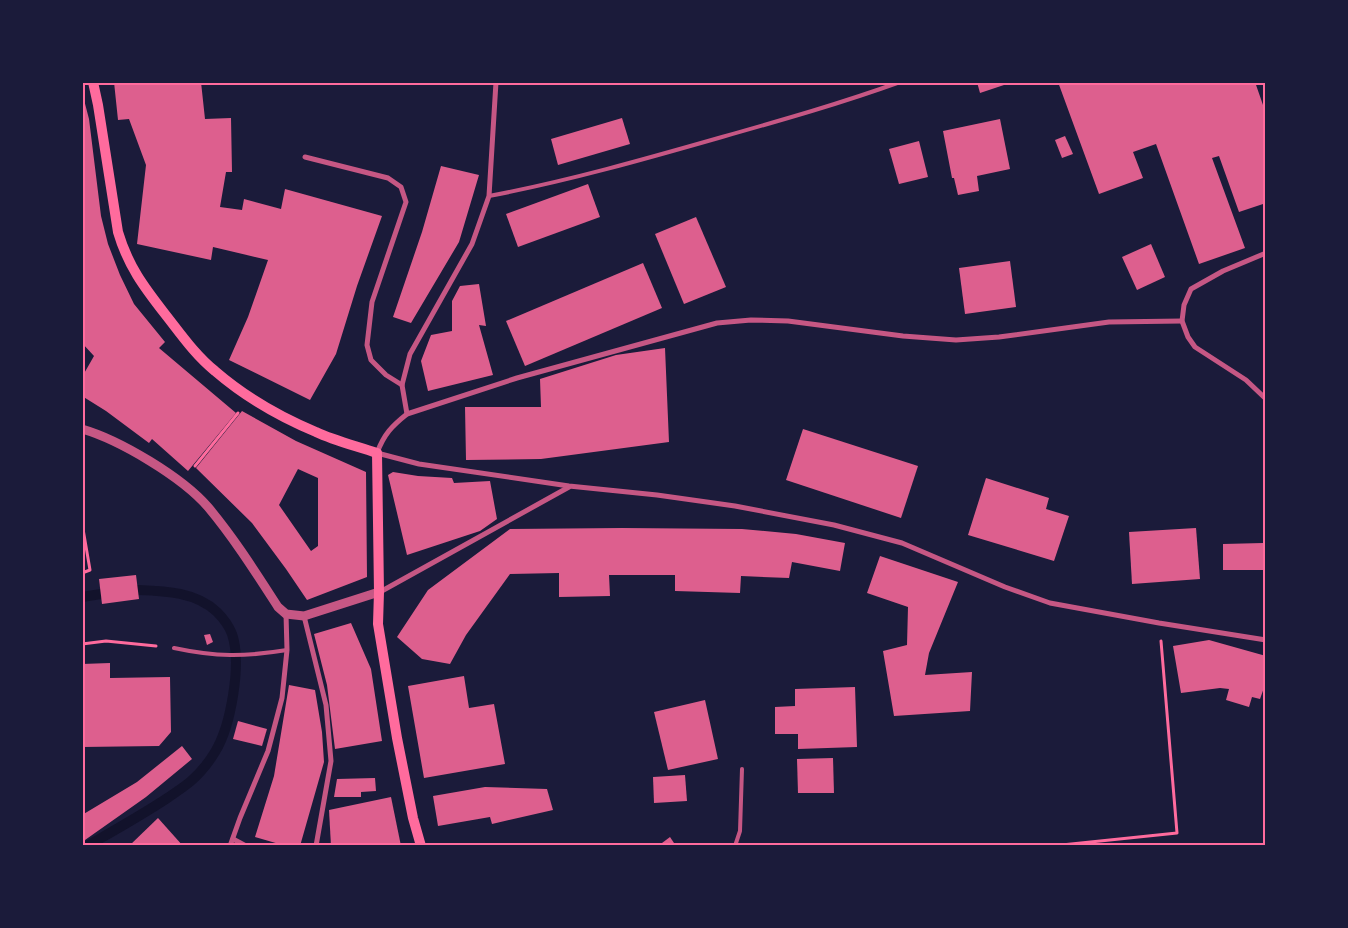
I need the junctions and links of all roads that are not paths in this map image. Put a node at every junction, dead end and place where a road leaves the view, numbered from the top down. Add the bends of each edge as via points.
1 (93, 82) edge
2 (496, 82) edge
3 (900, 82) edge
4 (305, 157) dead end
5 (489, 196) junction
6 (1266, 253) edge
7 (1182, 322) junction
8 (402, 384) junction
9 (1266, 398) edge
10 (407, 414) junction
11 (82, 429) edge
12 (377, 453) junction
13 (569, 486) junction
14 (379, 592) junction
15 (286, 614) junction
16 (304, 616) junction
17 (1266, 640) edge
18 (174, 648) road end
19 (287, 650) junction
20 (742, 769) dead end
21 (233, 839) junction
22 (230, 846) edge
23 (246, 846) edge
24 (316, 846) edge
25 (420, 846) edge
26 (735, 846) edge

1 - 12 main road via 118,232 123,250 143,286 194,350 235,387 316,432
2 - 5 street
3 - 5 lane via 852,100 650,158
4 - 8 street via 388,178 401,187 406,202 372,302 367,345 371,360 386,375
5 - 8 street via 472,244 410,354
6 - 7 street via 1191,289 1184,305
7 - 9 street via 1195,347 1246,380
7 - 10 street via 1109,322 956,340 788,321 717,323 517,378
8 - 10 street
10 - 12 street via 382,438
11 - 15 street via 95,432 145,459 206,505
12 - 13 street via 419,464
12 - 14 main road
13 - 14 street
13 - 17 street via 735,506 834,525 902,543 1050,603
14 - 16 street
14 - 25 main road via 378,624 384,666
15 - 16 street
15 - 19 street
16 - 24 street via 326,705 331,761
18 - 19 lane via 218,655
19 - 21 street via 282,698 268,751
20 - 26 lane via 740,831
21 - 22 street
21 - 23 street

